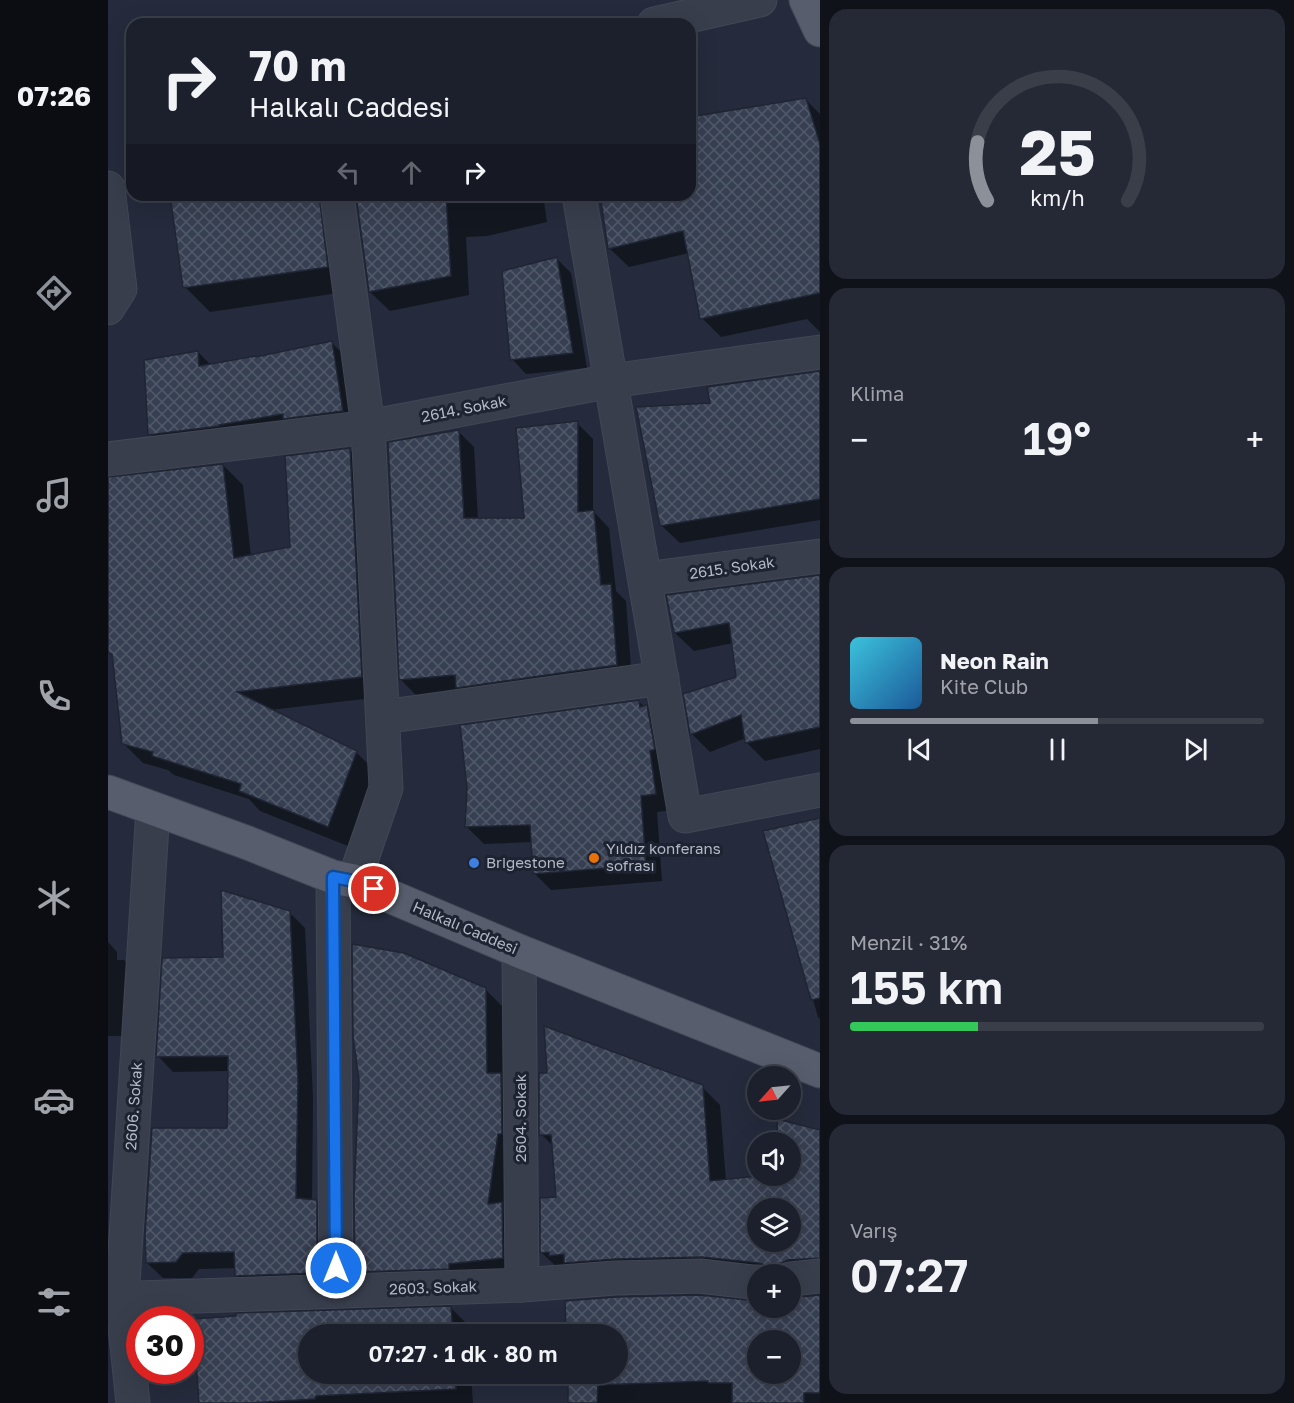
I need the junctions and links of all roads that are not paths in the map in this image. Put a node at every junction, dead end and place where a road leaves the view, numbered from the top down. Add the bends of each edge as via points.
1 (760, 0) edge
2 (806, 0) edge
3 (680, 18) edge
4 (820, 30) edge
5 (108, 188) edge
6 (338, 201) edge
7 (580, 201) edge
8 (108, 308) edge
9 (820, 352) edge
10 (611, 381) junction
11 (368, 427) junction
12 (108, 459) edge
13 (820, 556) edge
14 (645, 579) junction
15 (662, 678) junction
16 (383, 717) junction
17 (820, 790) edge
18 (108, 792) edge
19 (153, 809) junction
20 (343, 879) junction
21 (519, 951) junction
22 (820, 1071) edge
23 (820, 1276) edge
24 (801, 1278) edge
25 (747, 1281) edge
26 (522, 1285) junction
27 (336, 1291) junction
28 (115, 1299) edge
29 (133, 1403) edge

1 - 3 street
2 - 4 main road
5 - 8 street via 120,289
6 - 11 street
7 - 10 street
9 - 10 street, 2614. Sokak
10 - 11 street, 2614. Sokak
10 - 14 street
11 - 12 street, 2614. Sokak
11 - 16 street
13 - 14 street, 2615. Sokak
14 - 15 street
15 - 16 street
15 - 17 street via 685,816
16 - 20 street via 386,788
18 - 19 main road, Halkalı Caddesi
19 - 20 main road, Halkalı Caddesi
19 - 28 street, 2606. Sokak
20 - 21 main road, Halkalı Caddesi
20 - 27 street
21 - 22 main road, Halkalı Caddesi
21 - 26 street, 2604. Sokak
23 - 24 street
25 - 26 street, 2603. Sokak via 700,1276
26 - 27 street, 2603. Sokak
27 - 28 street, 2603. Sokak
28 - 29 street, 2606. Sokak

